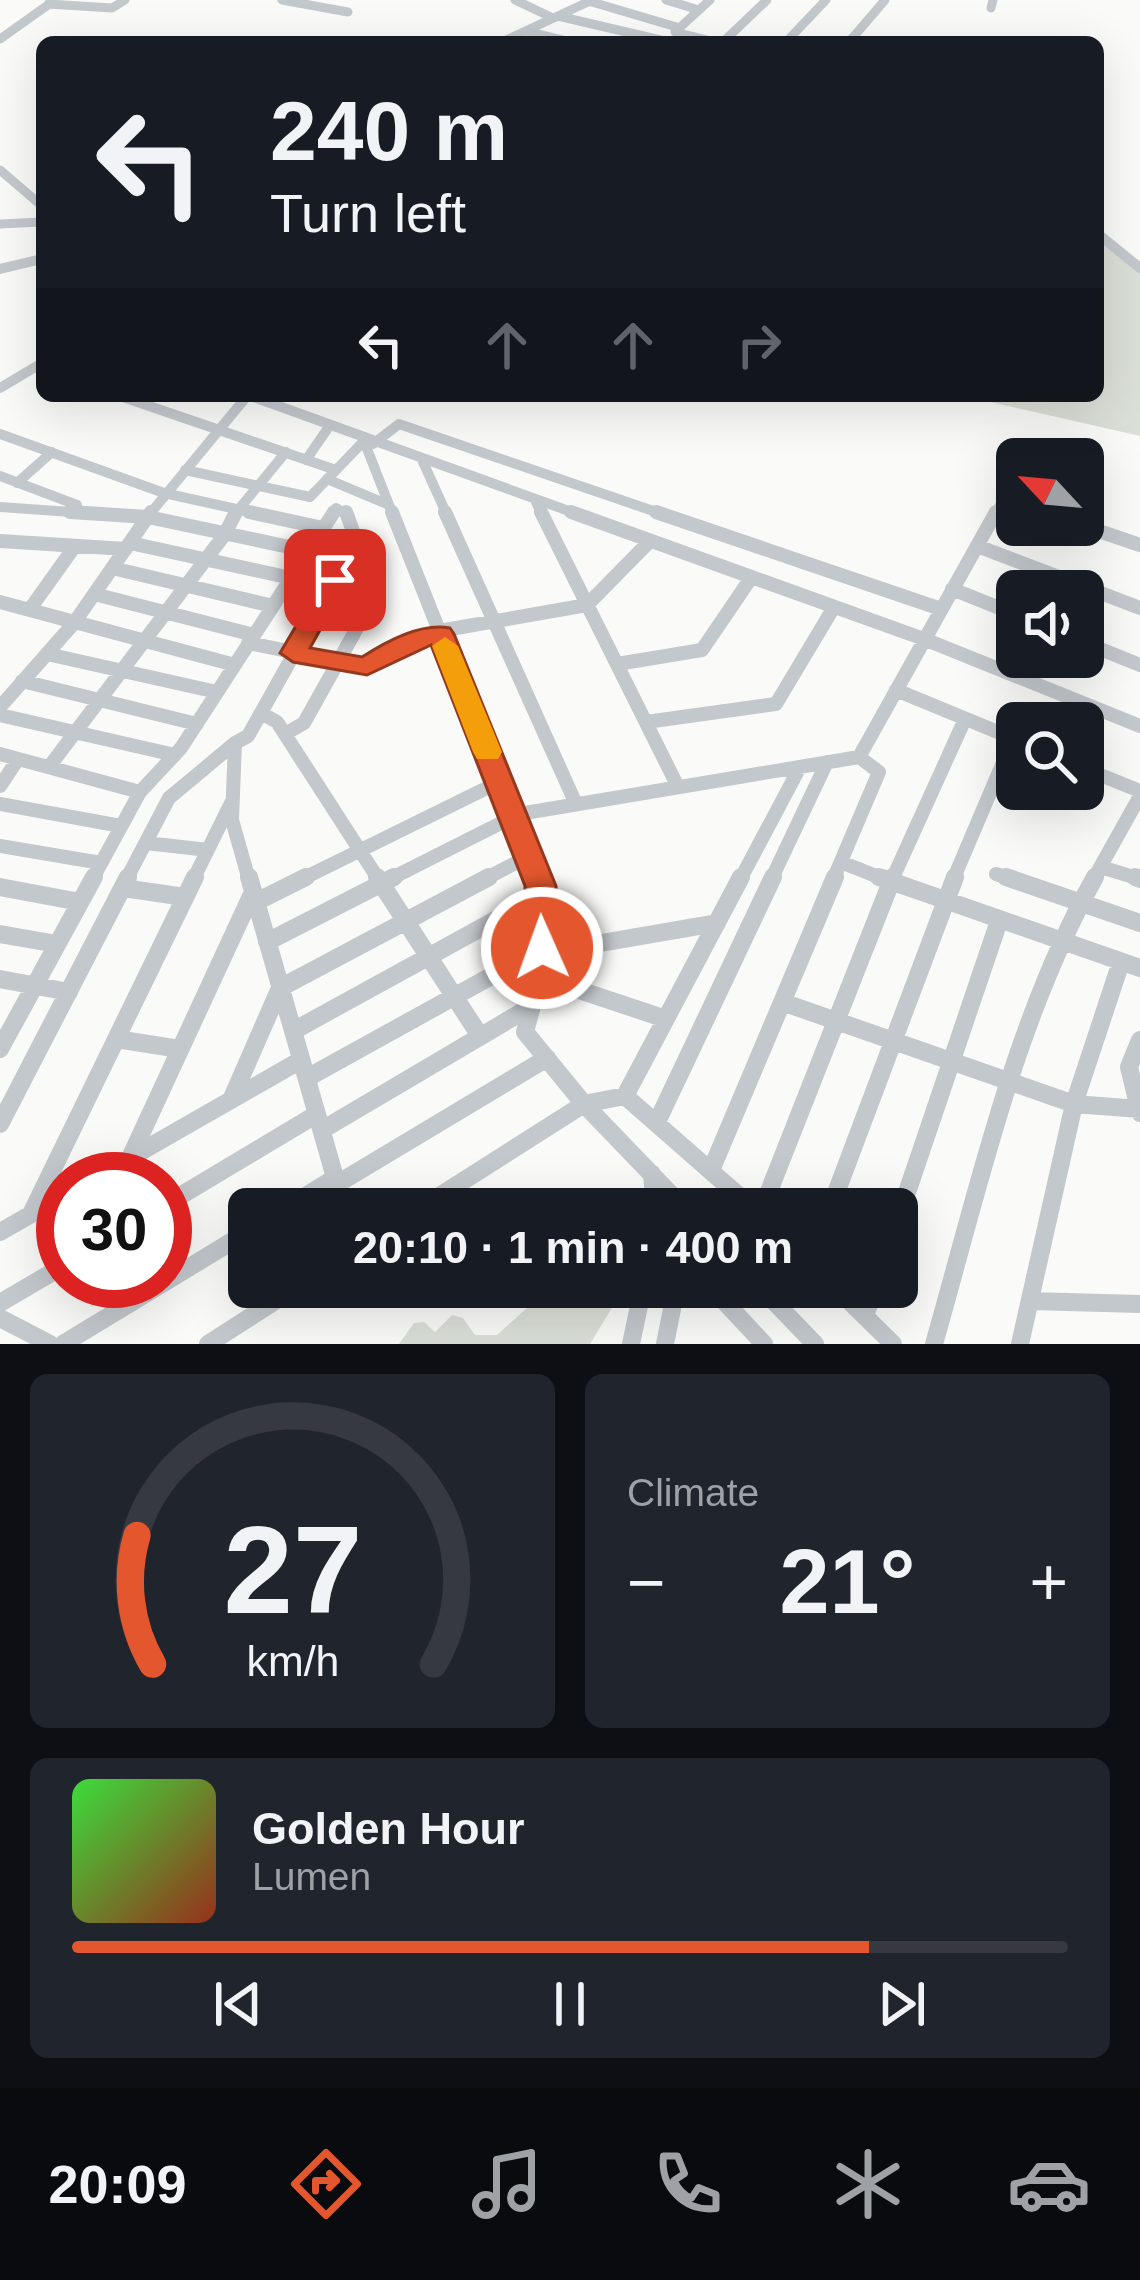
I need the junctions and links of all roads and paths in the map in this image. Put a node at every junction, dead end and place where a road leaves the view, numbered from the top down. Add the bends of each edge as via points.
1 (122, 0) edge
2 (282, 0) edge
3 (515, 0) edge
4 (666, 0) edge
5 (710, 0) edge
6 (767, 0) edge
7 (826, 0) edge
8 (885, 0) edge
9 (587, 1) edge
10 (52, 2) edge
11 (699, 10) junction
12 (348, 12) dead end
13 (556, 17) junction
14 (680, 28) junction
15 (526, 31) junction
16 (515, 36) edge
17 (546, 36) edge
18 (641, 36) edge
19 (684, 36) edge
20 (726, 36) edge
21 (792, 36) edge
22 (854, 36) edge
23 (0, 39) edge
24 (0, 170) edge
25 (36, 201) edge
26 (36, 222) edge
27 (0, 224) edge
28 (1104, 239) edge
29 (36, 260) edge
30 (1140, 268) edge
31 (0, 269) edge
32 (36, 372) edge
33 (0, 388) edge
34 (138, 402) edge
35 (241, 402) edge
36 (261, 402) edge
37 (328, 428) junction
38 (219, 429) junction
39 (0, 434) edge
40 (368, 442) junction
41 (52, 452) junction
42 (286, 452) junction
43 (307, 460) junction
44 (423, 462) junction
45 (185, 470) junction
46 (331, 474) junction
47 (376, 474) junction
48 (6, 482) edge
49 (257, 485) junction
50 (360, 493) junction
51 (164, 494) junction
52 (536, 502) junction
53 (389, 505) junction
54 (0, 507) edge
55 (237, 509) junction
56 (345, 510) junction
57 (93, 512) junction
58 (996, 513) edge
59 (148, 517) junction
60 (323, 528) junction
61 (1104, 533) edge
62 (225, 534) junction
63 (0, 541) edge
64 (650, 542) junction
65 (356, 543) junction
66 (1140, 545) edge
67 (75, 546) junction
68 (128, 546) junction
69 (977, 547) junction
70 (308, 551) junction
71 (205, 560) junction
72 (112, 568) junction
73 (291, 578) junction
74 (751, 578) junction
75 (186, 585) junction
76 (952, 589) junction
77 (94, 594) junction
78 (0, 602) edge
79 (587, 605) junction
80 (273, 606) junction
81 (834, 607) junction
82 (996, 607) edge
83 (1140, 608) edge
84 (30, 609) junction
85 (941, 609) junction
86 (165, 612) junction
87 (494, 621) junction
88 (74, 622) junction
89 (440, 632) junction
90 (251, 639) junction
91 (924, 639) junction
92 (144, 641) junction
93 (1104, 650) edge
94 (293, 653) junction
95 (46, 654) junction
96 (340, 662) junction
97 (617, 664) junction
98 (235, 665) junction
99 (1140, 665) edge
100 (121, 671) junction
101 (13, 685) edge
102 (896, 690) junction
103 (217, 692) junction
104 (99, 700) junction
105 (0, 711) edge
106 (261, 713) junction
107 (965, 719) junction
108 (646, 722) junction
109 (196, 724) junction
110 (1140, 726) edge
111 (75, 732) junction
112 (996, 732) edge
113 (285, 734) junction
114 (235, 743) junction
115 (0, 754) edge
116 (175, 754) junction
117 (859, 757) junction
118 (18, 759) junction
119 (827, 763) junction
120 (49, 767) junction
121 (800, 767) junction
122 (1104, 778) edge
123 (500, 782) junction
124 (996, 782) edge
125 (0, 786) edge
126 (678, 787) junction
127 (140, 792) junction
128 (1140, 794) edge
129 (233, 799) junction
130 (576, 804) junction
131 (0, 805) edge
132 (513, 816) junction
133 (121, 826) junction
134 (146, 842) junction
135 (0, 846) edge
136 (208, 850) junction
137 (360, 851) junction
138 (529, 856) junction
139 (841, 862) junction
140 (101, 863) junction
141 (1101, 867) junction
142 (996, 874) dead end
143 (1140, 879) edge
144 (891, 882) junction
145 (382, 884) junction
146 (0, 887) edge
147 (123, 888) junction
148 (541, 896) junction
149 (185, 897) junction
150 (254, 897) junction
151 (80, 902) junction
152 (942, 902) junction
153 (1080, 903) junction
154 (406, 921) junction
155 (999, 921) junction
156 (717, 923) junction
157 (1140, 923) edge
158 (0, 934) edge
159 (1059, 941) junction
160 (267, 942) junction
161 (57, 944) junction
162 (543, 950) junction
163 (429, 957) junction
164 (1130, 965) edge
165 (540, 976) junction
166 (0, 979) edge
167 (34, 986) junction
168 (280, 988) junction
169 (69, 992) junction
170 (454, 997) junction
171 (782, 1002) junction
172 (532, 1006) junction
173 (666, 1019) junction
174 (838, 1022) junction
175 (293, 1031) junction
176 (480, 1036) junction
177 (116, 1039) junction
178 (2, 1040) edge
179 (1140, 1040) edge
180 (896, 1042) junction
181 (180, 1049) junction
182 (547, 1058) junction
183 (952, 1061) junction
184 (304, 1069) junction
185 (1010, 1082) junction
186 (625, 1096) junction
187 (231, 1100) junction
188 (584, 1103) junction
189 (1074, 1104) junction
190 (1139, 1110) edge
191 (319, 1122) junction
192 (656, 1122) junction
193 (0, 1124) edge
194 (133, 1152) edge
195 (140, 1152) edge
196 (712, 1168) junction
197 (652, 1174) junction
198 (336, 1181) junction
199 (323, 1188) edge
200 (338, 1188) edge
201 (452, 1188) edge
202 (653, 1188) edge
203 (658, 1188) edge
204 (665, 1188) edge
205 (734, 1188) edge
206 (767, 1188) edge
207 (838, 1188) edge
208 (909, 1188) edge
209 (192, 1190) edge
210 (36, 1211) edge
211 (31, 1214) junction
212 (0, 1232) edge
213 (228, 1244) edge
214 (36, 1281) edge
215 (1030, 1300) junction
216 (0, 1303) edge
217 (1140, 1304) edge
218 (264, 1308) edge
219 (639, 1308) edge
220 (672, 1308) edge
221 (731, 1308) edge
222 (780, 1308) edge
223 (857, 1308) edge
224 (868, 1308) edge
225 (865, 1316) junction
226 (0, 1318) edge
227 (50, 1344) edge
228 (63, 1344) edge
229 (208, 1344) edge
230 (631, 1344) edge
231 (665, 1344) edge
232 (764, 1344) edge
233 (815, 1344) edge
234 (893, 1344) edge
235 (934, 1344) edge
236 (1020, 1344) edge

1 - 10 street via 112,8
2 - 12 street
3 - 13 street
4 - 11 street
5 - 11 street
6 - 20 street
7 - 21 street
8 - 22 street
9 - 13 street
9 - 14 street
10 - 23 street
11 - 14 street
13 - 15 street
13 - 18 street
14 - 19 street via 675,32
15 - 16 street
15 - 17 street
24 - 25 street
26 - 27 street
28 - 30 street
29 - 31 street
32 - 33 street
34 - 38 street
35 - 38 street
36 - 37 street
37 - 40 street
37 - 43 street
38 - 42 street
38 - 45 street
39 - 41 street
40 - 44 street
40 - 46 street
40 - 47 street
40 - 85 street via 399,424
41 - 48 street
41 - 51 street
42 - 43 street
42 - 49 street
43 - 46 street
44 - 52 street
44 - 87 street
45 - 49 street
45 - 51 street
46 - 49 street via 310,497
46 - 50 street
47 - 50 street
47 - 53 street
48 - 57 street
49 - 55 street
50 - 53 street
50 - 56 street
51 - 55 street
51 - 59 street
52 - 64 street
52 - 79 street
53 - 89 street
54 - 57 street
55 - 60 street
55 - 62 street
56 - 60 street via 336,508
56 - 65 street
57 - 59 street
58 - 69 street
59 - 62 street
59 - 68 street
60 - 70 street
61 - 66 street
62 - 70 street
62 - 71 street
63 - 67 street
64 - 74 street
64 - 79 street
65 - 94 street
65 - 96 street via 376,593
67 - 68 street
67 - 84 street
68 - 71 street
68 - 72 street
69 - 76 street
69 - 83 street
70 - 73 street
71 - 73 street
71 - 75 street
72 - 75 street
72 - 77 street
73 - 80 street
74 - 81 street
74 - 97 street via 702,650
75 - 80 street
75 - 86 street
76 - 82 street
76 - 85 street
77 - 86 street
77 - 88 street
78 - 84 street
79 - 87 street
79 - 97 street
80 - 90 street
81 - 91 street
81 - 108 street via 776,704
84 - 88 street
85 - 91 street
86 - 90 street
86 - 92 street
87 - 89 street
87 - 130 street
88 - 92 street
88 - 95 street
89 - 96 street via 367,667
89 - 123 street
90 - 94 street
90 - 98 street
91 - 102 street
91 - 110 street
92 - 98 street
92 - 100 street
93 - 99 street
94 - 96 street
94 - 106 street
95 - 100 street
95 - 101 street
96 - 113 street via 304,723
97 - 108 street
98 - 103 street
100 - 103 street
100 - 104 street
101 - 104 street
101 - 105 street
102 - 107 street
102 - 117 street
103 - 109 street
104 - 109 street
104 - 111 street
105 - 111 street
106 - 113 street
106 - 114 street
107 - 112 street
107 - 144 street
108 - 126 street
109 - 116 street
111 - 116 street
111 - 120 street
113 - 137 street
114 - 129 street
114 - 134 street via 170,798
115 - 118 street
116 - 127 street
117 - 119 street
117 - 139 street via 879,772
118 - 120 street
118 - 125 street
119 - 121 street
119 - 192 street
120 - 127 street
121 - 126 street
121 - 156 street
122 - 128 street
123 - 132 street
123 - 137 street
124 - 152 street
126 - 130 street
127 - 133 street
128 - 141 street
129 - 136 street
129 - 150 street
130 - 132 street
131 - 133 street
132 - 138 street
132 - 145 street
133 - 140 street
134 - 136 street
134 - 147 street
135 - 140 street
136 - 149 street
137 - 145 street
137 - 150 street
138 - 148 street
138 - 154 street
139 - 144 street
139 - 171 street
140 - 151 street
141 - 143 street
141 - 153 street
142 - 153 street
144 - 152 street
144 - 174 street
145 - 154 street
145 - 160 street
146 - 151 street
147 - 149 street
147 - 169 street
148 - 162 street
148 - 163 street
149 - 177 street
150 - 160 street
150 - 181 street
151 - 161 street
152 - 155 street
152 - 180 street
153 - 157 street
153 - 159 street
154 - 163 street
154 - 168 street
155 - 159 street
155 - 183 street
156 - 162 street
156 - 173 street
158 - 161 street
159 - 164 street
159 - 185 street
160 - 168 street
161 - 167 street
162 - 165 street
162 - 170 street
163 - 170 street
163 - 175 street
164 - 189 street
165 - 172 street
165 - 173 street
166 - 167 street
167 - 169 street
167 - 178 street
168 - 175 street
168 - 187 street
169 - 193 street
170 - 176 street
170 - 184 street
171 - 174 street
171 - 196 street
172 - 176 street
172 - 182 street via 525,1031
173 - 186 street
174 - 180 street
174 - 206 street
175 - 184 street
176 - 191 street
177 - 181 street
177 - 211 street
179 - 190 street via 1127,1070
180 - 183 street
180 - 207 street
181 - 194 street
182 - 188 street
182 - 198 street
183 - 185 street
183 - 208 street
184 - 187 street
184 - 191 street
185 - 189 street
185 - 235 street
186 - 188 street
186 - 192 street
187 - 195 street
188 - 197 street
188 - 201 street
189 - 190 street
189 - 215 street
191 - 198 street
191 - 209 street
192 - 196 street
196 - 205 street
197 - 202 street
197 - 203 street
197 - 204 street
198 - 199 street
198 - 200 street
210 - 211 street
211 - 212 street
213 - 228 street
214 - 216 street
215 - 217 street
215 - 236 street
218 - 229 street
219 - 230 street
220 - 231 street
221 - 232 street
222 - 233 street
223 - 225 street
224 - 225 street
225 - 234 street
226 - 227 street

